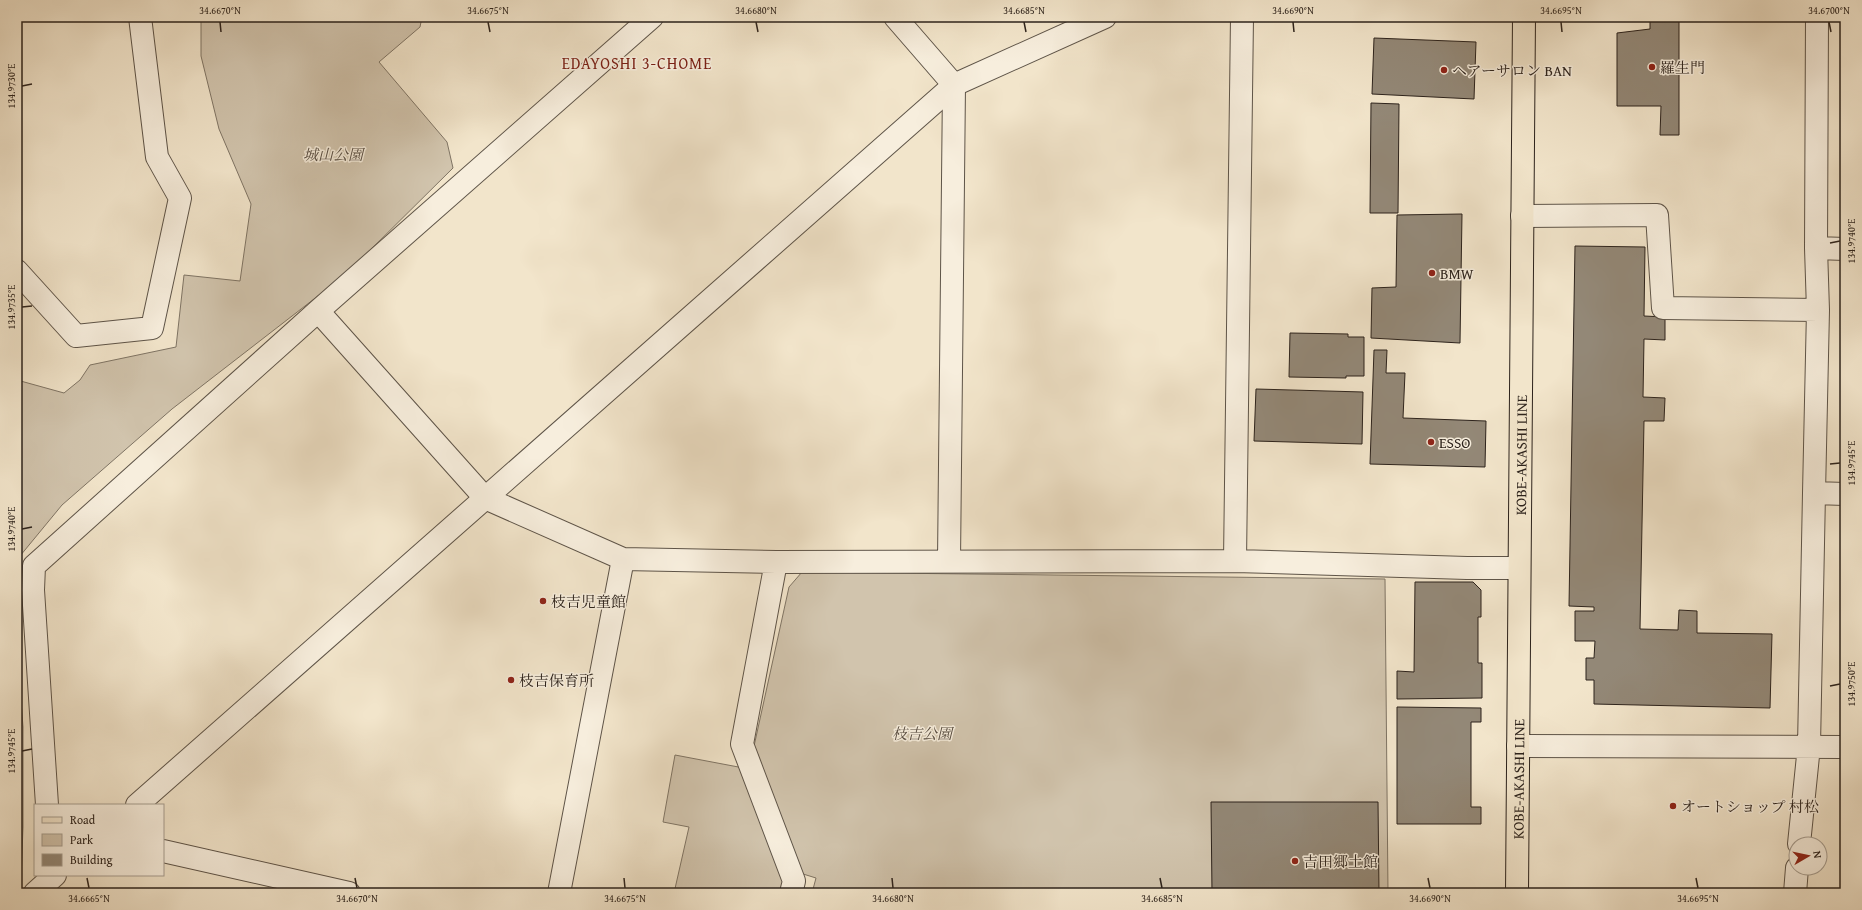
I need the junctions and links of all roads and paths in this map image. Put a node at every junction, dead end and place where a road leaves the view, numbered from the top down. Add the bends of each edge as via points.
1 (140, 17) edge
2 (652, 17) edge
3 (894, 17) edge
4 (1106, 17) edge
5 (1242, 17) edge
6 (1524, 17) edge
7 (1817, 17) edge
8 (954, 85) junction
9 (1522, 216) junction
10 (1816, 248) junction
11 (1845, 249) edge
12 (17, 271) edge
13 (1818, 310) junction
14 (318, 311) junction
15 (1814, 493) junction
16 (1845, 494) edge
17 (485, 498) junction
18 (623, 559) junction
19 (949, 561) junction
20 (1235, 561) junction
21 (776, 562) junction
22 (1519, 568) junction
23 (1518, 746) junction
24 (1809, 746) junction
25 (1845, 747) edge
26 (47, 804) edge
27 (138, 804) edge
28 (1800, 836) edge
29 (164, 851) edge
30 (53, 876) edge
31 (1796, 876) edge
32 (35, 893) edge
33 (349, 893) edge
34 (559, 893) edge
35 (791, 893) edge
36 (1517, 893) edge
37 (1795, 893) edge

1 - 12 street via 157,157 180,198 152,328 76,336
2 - 14 street
3 - 8 street
4 - 8 street
5 - 20 street
6 - 9 main road, KOBE-AKASHI LINE
7 - 10 street
8 - 17 street
8 - 19 street
9 - 13 street via 1657,216 1663,308
9 - 22 main road, KOBE-AKASHI LINE
10 - 11 street
10 - 13 street
13 - 15 street
14 - 17 street
14 - 26 street via 34,566 33,590
15 - 16 street
15 - 24 street
17 - 18 street
17 - 27 street
18 - 21 street
18 - 34 street
19 - 20 street
19 - 21 street
20 - 22 street
21 - 35 street via 742,744 794,881
22 - 23 main road, KOBE-AKASHI LINE
23 - 24 street
23 - 36 main road, KOBE-AKASHI LINE
24 - 25 street
24 - 28 street
29 - 33 street
30 - 32 street
31 - 37 street

